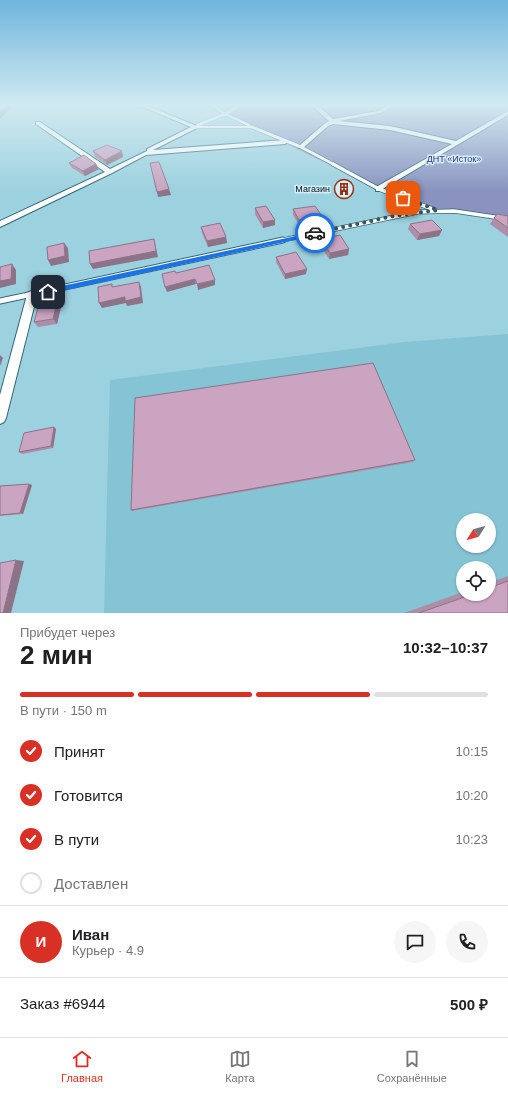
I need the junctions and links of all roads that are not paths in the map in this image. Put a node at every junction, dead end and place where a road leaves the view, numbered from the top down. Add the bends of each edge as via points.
1 (52, 134) edge
2 (183, 134) edge
3 (268, 134) edge
4 (316, 134) edge
5 (415, 134) edge
6 (473, 134) edge
7 (285, 142) junction
8 (457, 143) junction
9 (301, 147) junction
10 (145, 153) junction
11 (110, 172) junction
12 (379, 189) junction
13 (438, 210) junction
14 (508, 219) edge
15 (0, 224) edge
16 (32, 295) junction
17 (0, 301) edge
18 (0, 418) edge

1 - 11 street
2 - 10 street
3 - 7 lane
4 - 9 street
5 - 8 street
6 - 8 street
7 - 9 lane
7 - 10 street
8 - 12 street
9 - 12 lane
10 - 11 street
11 - 15 street
12 - 13 lane
13 - 14 lane
13 - 16 lane via 386,218
16 - 17 lane
16 - 18 street

